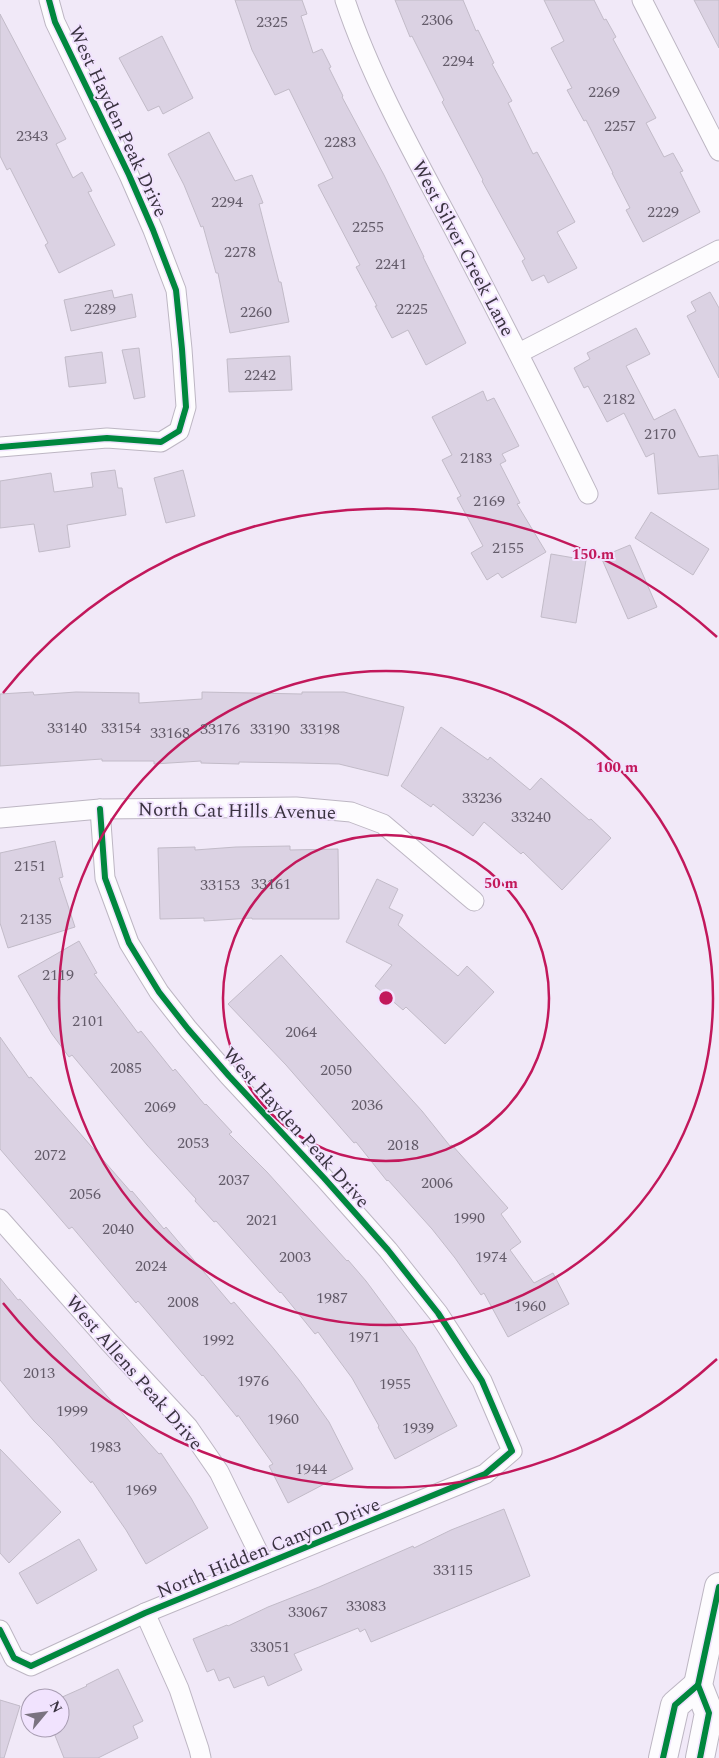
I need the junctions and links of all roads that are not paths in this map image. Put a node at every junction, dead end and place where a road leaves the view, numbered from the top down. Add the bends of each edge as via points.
1 (48, 0) edge
2 (345, 0) edge
3 (642, 0) edge
4 (719, 151) edge
5 (719, 250) edge
6 (519, 353) junction
7 (0, 447) edge
8 (588, 494) dead end
9 (100, 808) junction
10 (0, 818) edge
11 (474, 901) dead end
12 (0, 1219) edge
13 (512, 1451) joint
14 (264, 1564) junction
15 (719, 1586) edge
16 (145, 1613) junction
17 (0, 1630) edge
18 (698, 1685) junction
19 (201, 1758) edge
20 (663, 1758) edge
21 (700, 1758) edge

1 - 7 street, West Hayden Peak Drive via 55,22 141,203 176,290 186,406 179,431 161,442 107,438
2 - 6 street, West Silver Creek Lane via 404,136
3 - 4 street
5 - 6 street
6 - 8 street, West Silver Creek Lane
9 - 10 street, North Cat Hills Avenue
9 - 11 street, North Cat Hills Avenue via 296,807 352,812 382,824
9 - 13 street, West Hayden Peak Drive via 105,878 128,943 159,992 229,1076 388,1250 438,1313 482,1381
12 - 14 street, West Allens Peak Drive via 188,1427 219,1472
13 - 14 street, North Hidden Canyon Drive via 485,1474
14 - 16 street, North Hidden Canyon Drive
15 - 18 main road
16 - 17 street, North Hidden Canyon Drive via 32,1666 14,1658
16 - 19 street via 178,1689
18 - 20 main road via 675,1705
18 - 21 main road via 709,1713

